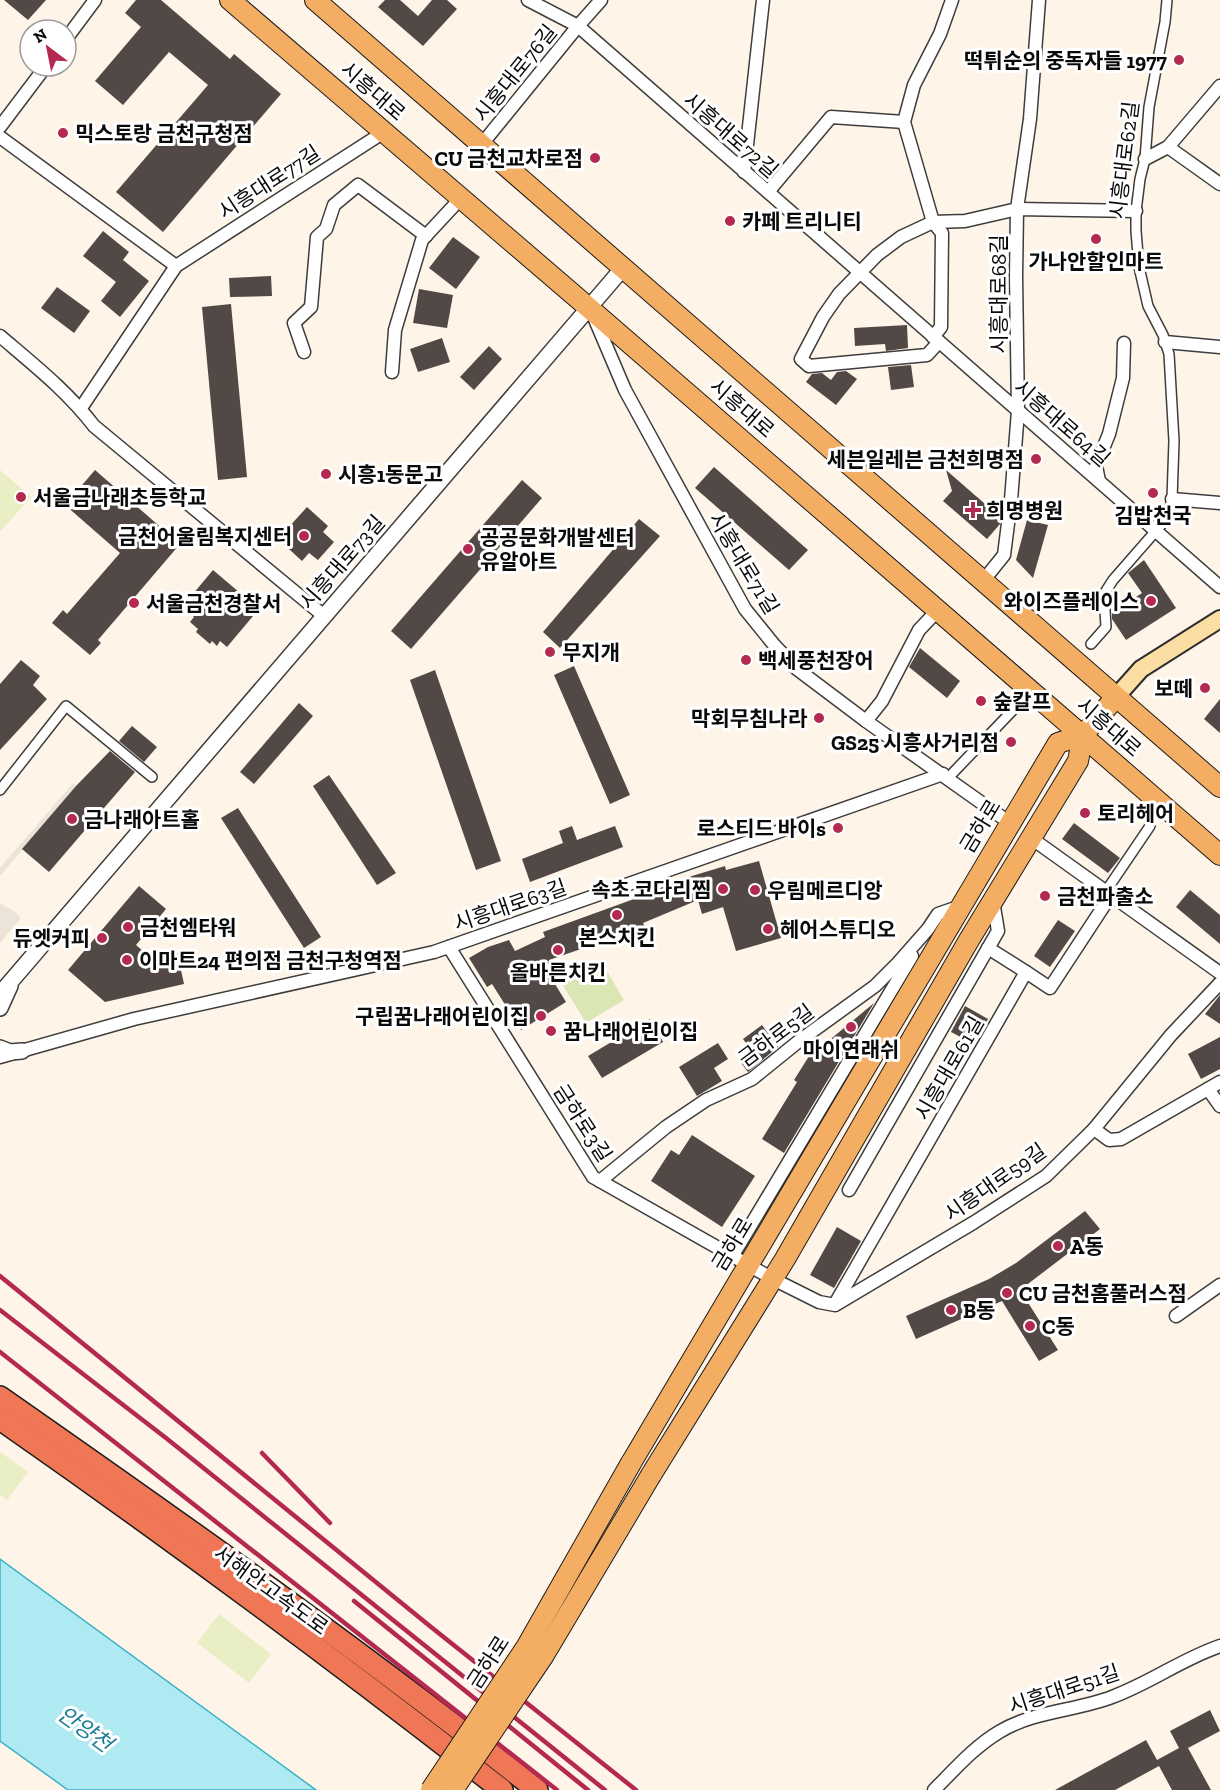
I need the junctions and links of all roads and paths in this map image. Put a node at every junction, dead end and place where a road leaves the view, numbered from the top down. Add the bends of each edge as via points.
1 (95, 0) edge
2 (230, 0) edge
3 (315, 0) edge
4 (528, 0) edge
5 (602, 0) edge
6 (763, 0) edge
7 (952, 0) edge
8 (1039, 0) edge
9 (1167, 0) edge
10 (78, 23) edge
11 (578, 27) junction
12 (37, 78) edge
13 (1220, 86) edge
14 (904, 122) junction
15 (0, 127) edge
16 (384, 132) junction
17 (0, 137) edge
18 (482, 144) junction
19 (1168, 147) junction
20 (1145, 159) junction
21 (744, 172) junction
22 (1220, 184) edge
23 (768, 192) junction
24 (461, 198) junction
25 (1017, 209) junction
26 (1136, 211) junction
27 (933, 222) junction
28 (426, 236) junction
29 (176, 266) junction
30 (623, 268) junction
31 (859, 272) junction
32 (589, 308) junction
33 (0, 336) edge
34 (936, 339) junction
35 (1165, 342) junction
36 (1124, 343) dead end
37 (1220, 347) edge
38 (304, 352) dead end
39 (392, 372) dead end
40 (81, 408) junction
41 (1018, 411) junction
42 (1099, 481) junction
43 (1172, 499) junction
44 (1220, 503) edge
45 (1157, 532) junction
46 (983, 581) junction
47 (1220, 587) edge
48 (938, 610) junction
49 (324, 616) junction
50 (1220, 618) edge
51 (1091, 644) dead end
52 (1116, 697) junction
53 (1014, 709) dead end
54 (866, 721) junction
55 (1083, 735) junction
56 (945, 776) junction
57 (152, 777) dead end
58 (1220, 787) edge
59 (0, 790) edge
60 (1010, 823) junction
61 (1150, 826) dead end
62 (1031, 838) junction
63 (1220, 855) edge
64 (1109, 893) junction
65 (993, 901) junction
66 (961, 906) junction
67 (928, 929) junction
68 (448, 947) junction
69 (988, 948) junction
70 (1026, 972) junction
71 (1220, 973) edge
72 (15, 975) junction
73 (1220, 983) edge
74 (0, 985) edge
75 (0, 994) edge
76 (0, 1008) edge
77 (0, 1048) edge
78 (22, 1051) junction
79 (0, 1057) edge
80 (1220, 1082) edge
81 (1208, 1089) junction
82 (1220, 1106) edge
83 (1094, 1130) junction
84 (600, 1181) junction
85 (849, 1190) dead end
86 (741, 1260) junction
87 (773, 1279) junction
88 (1220, 1285) edge
89 (835, 1305) junction
90 (1176, 1316) dead end
91 (0, 1396) edge
92 (0, 1419) edge
93 (1220, 1646) edge
94 (431, 1790) edge
95 (453, 1790) edge
96 (502, 1790) edge
97 (537, 1790) edge
98 (934, 1790) edge

1 - 10 street
2 - 16 main road, 시흥대로
3 - 18 main road, 시흥대로
4 - 11 street, 시흥대로72길
5 - 11 street, 시흥대로76길
6 - 21 street
7 - 14 street via 914,85
8 - 25 street, 시흥대로68길 via 1030,119
9 - 20 street, 시흥대로62길 via 1149,107
11 - 18 street, 시흥대로76길
11 - 21 street, 시흥대로72길
12 - 15 street
13 - 19 street
14 - 23 street via 831,117
14 - 27 street
16 - 24 main road, 시흥대로
16 - 29 street, 시흥대로77길
17 - 29 street
18 - 30 main road, 시흥대로
19 - 20 street
19 - 22 street
20 - 26 street, 시흥대로62길
21 - 23 street, 시흥대로72길
23 - 31 street, 시흥대로72길
24 - 28 street
24 - 32 main road, 시흥대로
25 - 26 street
25 - 27 street via 965,221
25 - 41 street, 시흥대로68길
26 - 35 street, 시흥대로62길 via 1139,267 1148,306
27 - 31 street via 901,237
27 - 34 street via 942,233 941,327
28 - 38 street via 358,186 334,205 326,229 317,237 311,307 294,323
28 - 39 street via 395,330
29 - 40 street, 시흥대로77길
30 - 32 street, 시흥대로73길
30 - 46 main road, 시흥대로
31 - 34 street, 시흥대로64길
31 - 34 street via 823,317 801,359 809,366 927,355
32 - 48 main road, 시흥대로
32 - 49 street, 시흥대로73길
32 - 54 street, 시흥대로71길 via 625,390 745,609 797,669
33 - 40 street
34 - 41 street, 시흥대로64길
35 - 37 street
35 - 43 street, 시흥대로62길 via 1174,441
36 - 42 street via 1124,378 1096,466
40 - 49 street via 94,426
41 - 42 street, 시흥대로64길
41 - 46 street, 시흥대로68길 via 1005,555
42 - 45 street, 시흥대로64길
43 - 44 street
43 - 45 street, 시흥대로62길 via 1168,517
45 - 47 street
45 - 51 street, 시흥대로62길 via 1104,594 1106,627
46 - 52 main road, 시흥대로
48 - 54 street via 919,630 882,701
48 - 55 main road, 시흥대로
49 - 72 street, 시흥대로73길
50 - 52 main road, 금하로 via 1141,669
52 - 55 main road, 금하로
52 - 58 main road, 시흥대로
53 - 56 street
54 - 56 street, 시흥대로71길
55 - 60 main road, 금하로 via 1058,743
55 - 62 main road, 금하로 via 1078,761
55 - 63 main road, 시흥대로
56 - 60 street
56 - 68 street, 시흥대로63길
57 - 59 street via 66,706
60 - 66 main road, 금하로
61 - 64 street
62 - 64 street
62 - 65 main road, 금하로
64 - 70 street via 1050,988
64 - 71 street
65 - 69 street via 998,931
65 - 87 main road, 금하로
66 - 67 street, 금하로5길 via 938,914
66 - 86 main road, 금하로
67 - 84 street, 금하로5길 via 875,987 752,1079 706,1100 666,1127
67 - 86 street
68 - 78 street, 시흥대로63길 via 134,1019
68 - 84 street, 금하로3길 via 593,1177
69 - 70 street
69 - 85 street
70 - 89 street, 시흥대로61길
72 - 74 street
72 - 75 street, 시흥대로73길
72 - 76 street
73 - 83 street, 시흥대로59길 via 1171,1035
77 - 78 street
78 - 79 street, 시흥대로63길
80 - 81 street
81 - 82 street
81 - 83 street via 1121,1139 1109,1140
83 - 89 street, 시흥대로59길 via 1046,1176
84 - 86 street, 금하로3길
86 - 87 street, 금하로3길
86 - 94 main road, 금하로, bridge via 527,1646
87 - 89 street via 819,1302
87 - 95 main road, 금하로, bridge via 544,1655
88 - 90 street
91 - 97 highway, 서해안고속도로, bridge via 425,1702
92 - 96 highway, 서해안고속도로, bridge via 143,1519
93 - 98 street, 시흥대로51길 via 1112,1697 1061,1709 1000,1731

